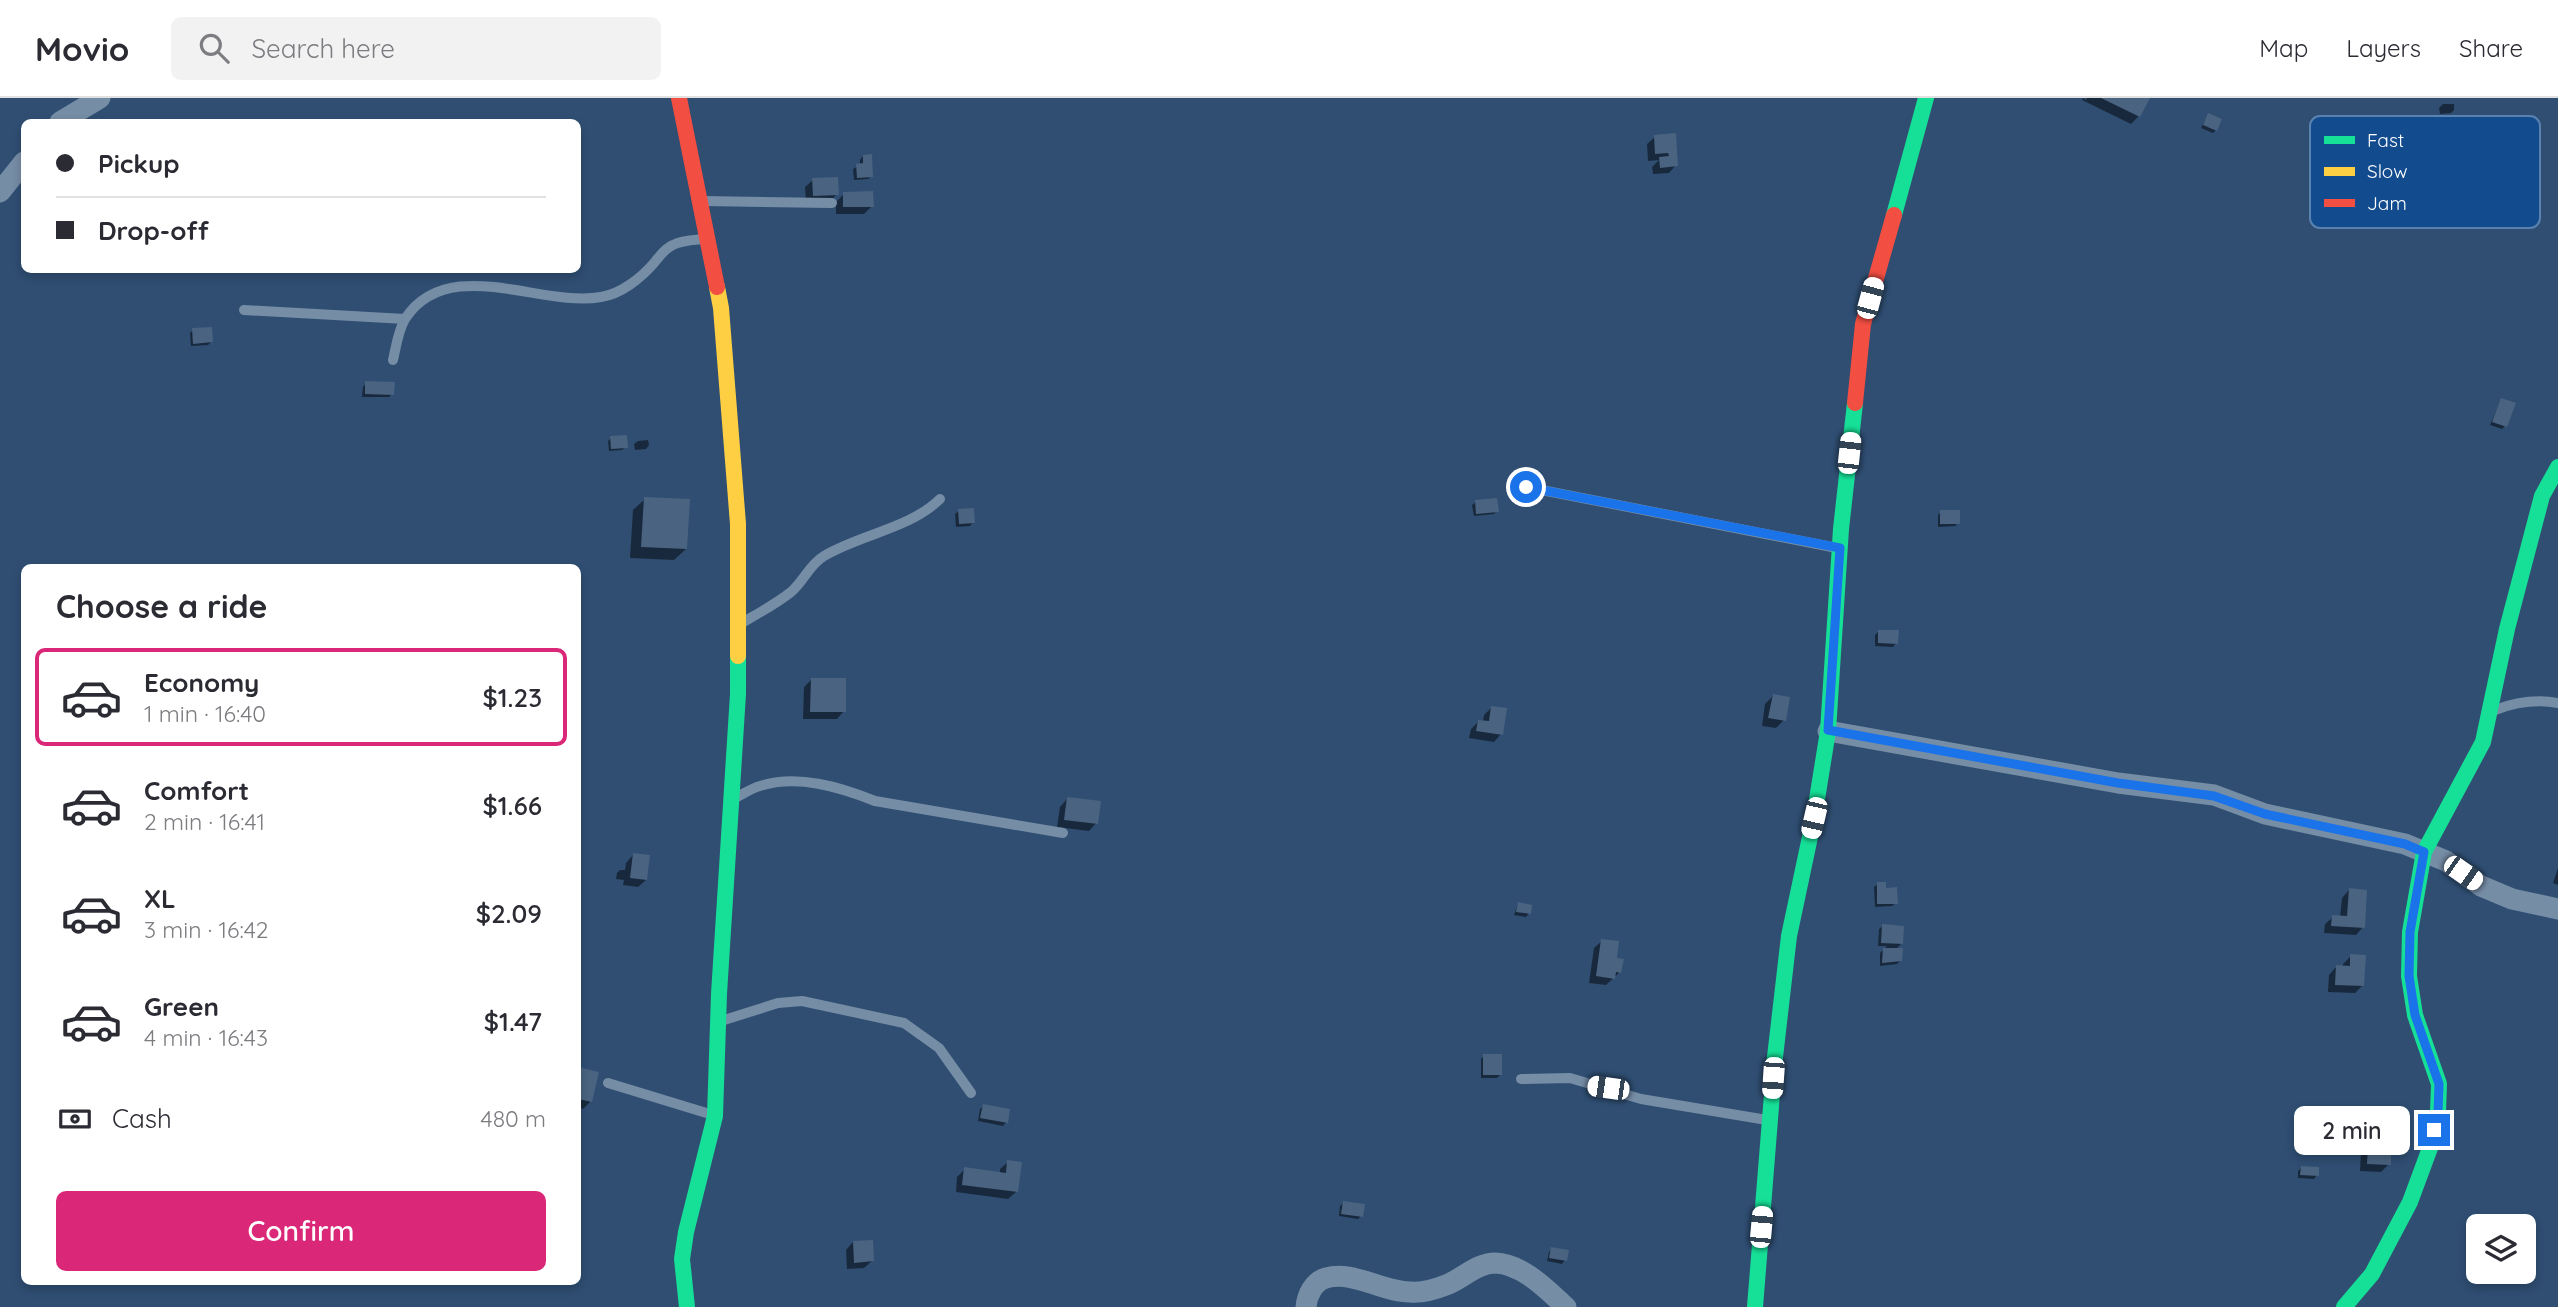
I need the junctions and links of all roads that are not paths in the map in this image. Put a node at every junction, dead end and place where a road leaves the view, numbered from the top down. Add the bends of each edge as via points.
1 (100, 98) edge
2 (678, 98) edge
3 (1926, 98) edge
4 (65, 119) edge
5 (21, 166) edge
6 (0, 192) edge
7 (699, 201) junction
8 (832, 203) dead end
9 (707, 239) junction
10 (244, 310) dead end
11 (405, 319) junction
12 (393, 360) dead end
13 (2558, 467) edge
14 (1526, 487) dead end
15 (940, 499) dead end
16 (1840, 548) junction
17 (738, 625) junction
18 (2558, 703) edge
19 (2489, 712) junction
20 (1828, 730) junction
21 (732, 799) junction
22 (1063, 833) dead end
23 (2424, 852) junction
24 (2558, 909) edge
25 (718, 1022) junction
26 (1521, 1079) dead end
27 (608, 1083) dead end
28 (971, 1093) dead end
29 (715, 1116) junction
30 (1770, 1121) junction
31 (687, 1307) edge
32 (1306, 1307) edge
33 (1566, 1307) edge
34 (1755, 1307) edge
35 (2344, 1307) edge

1 - 4 street
2 - 7 street
3 - 16 street via 1863,324
5 - 6 street
7 - 8 lane
7 - 9 street
9 - 11 lane via 672,245 628,285 600,298 448,288
9 - 17 street via 721,308 738,524
10 - 11 lane
11 - 12 lane
13 - 19 street via 2542,496
14 - 16 lane
15 - 17 lane via 919,516 845,544 818,560 793,590
16 - 20 street
17 - 21 street
18 - 19 lane via 2540,700
19 - 23 street via 2483,742
20 - 23 street via 2214,796 2265,814
20 - 30 street via 1789,936
21 - 22 lane via 760,786 796,780 875,801
21 - 25 street
23 - 24 street via 2502,895
23 - 35 street via 2410,932 2409,976 2415,1015 2439,1084 2438,1112 2410,1202 2372,1274
25 - 28 lane via 778,1003 802,1001 904,1023 939,1048
25 - 29 street
26 - 30 lane via 1570,1078 1641,1099
27 - 29 lane
29 - 31 street via 682,1259
30 - 34 street
32 - 33 street via 1312,1287 1324,1278 1342,1277 1410,1293 1446,1285 1493,1263 1536,1279

